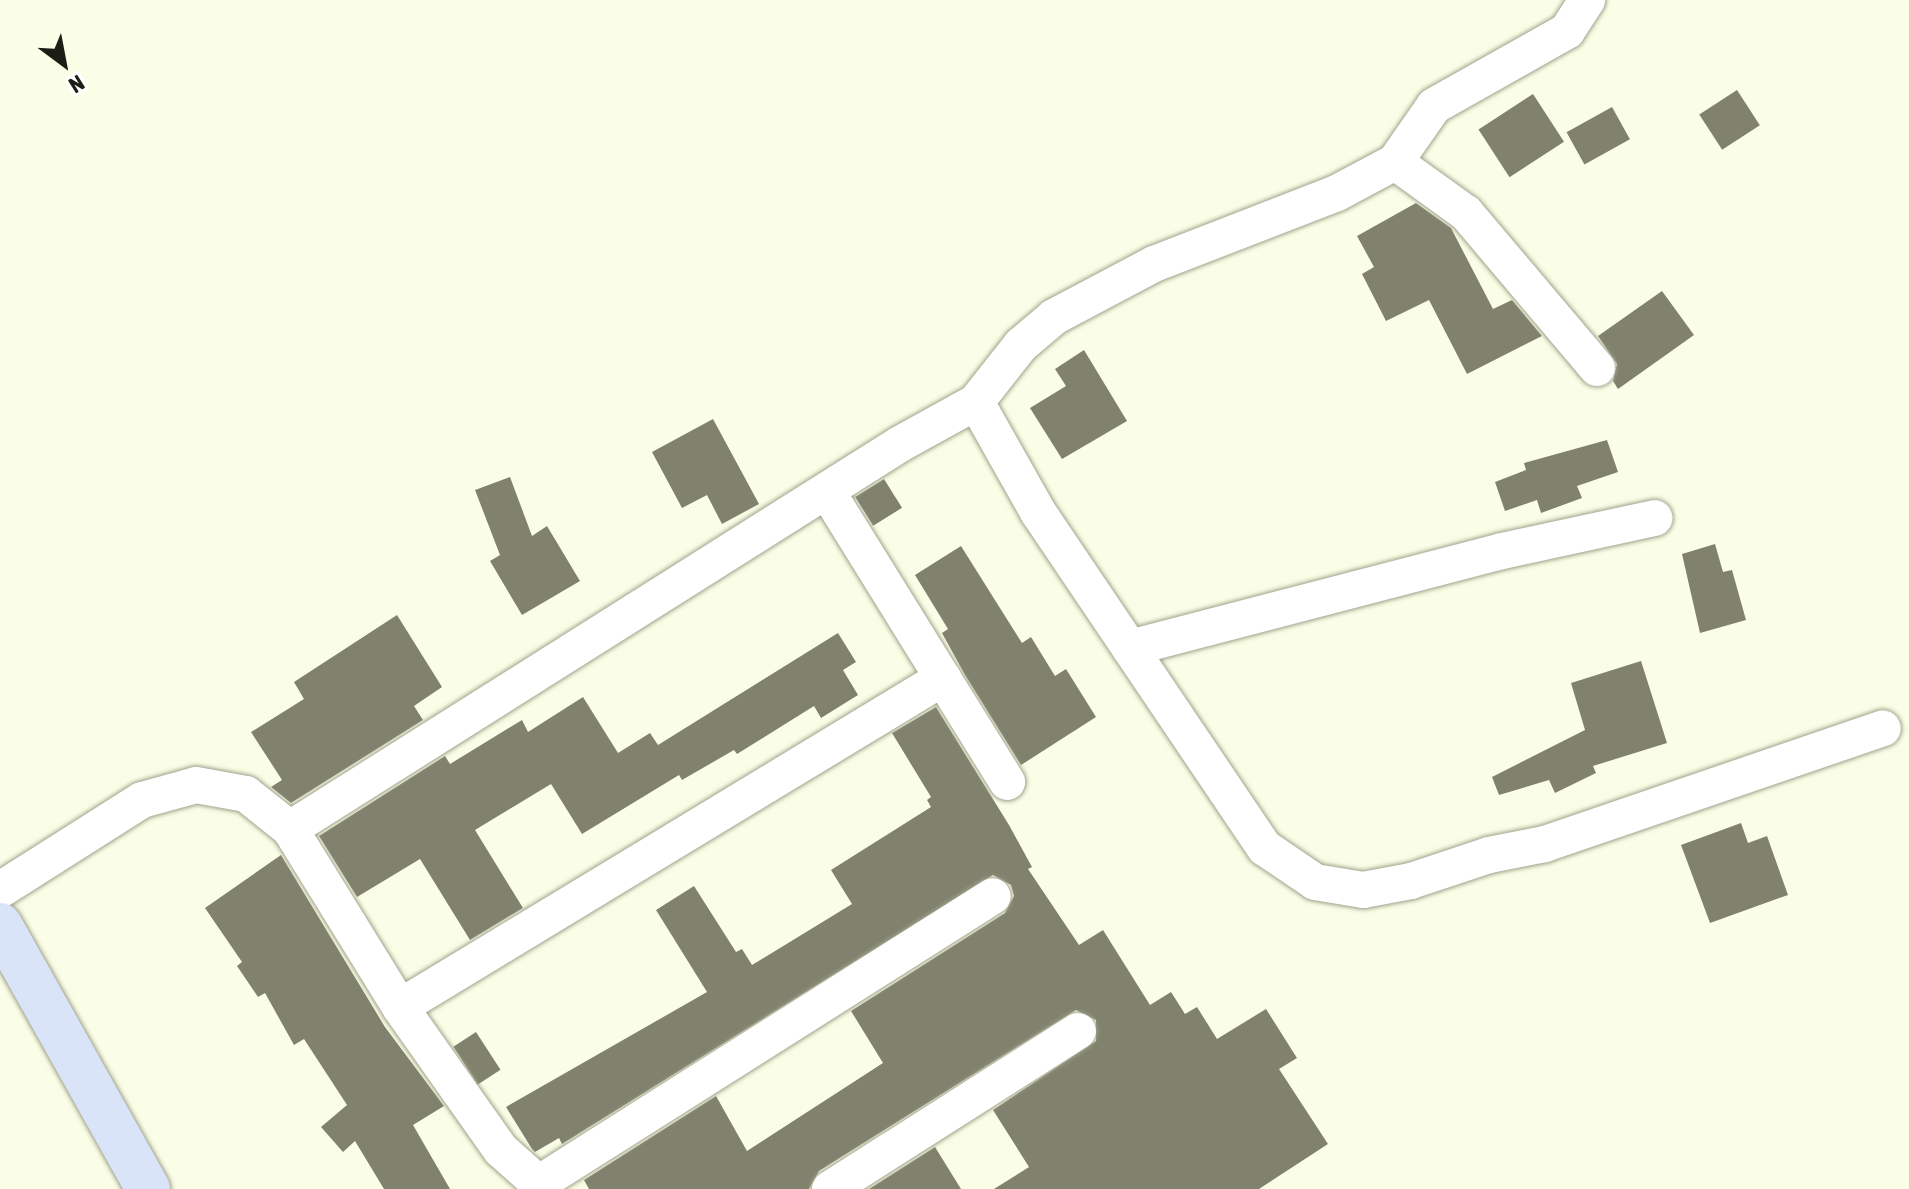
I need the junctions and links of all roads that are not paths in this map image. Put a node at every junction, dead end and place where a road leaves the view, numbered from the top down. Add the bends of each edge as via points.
1 (1587, 0) edge
2 (1395, 162) junction
3 (1597, 368) dead end
4 (976, 402) junction
5 (828, 493) junction
6 (1654, 518) dead end
7 (1130, 648) junction
8 (943, 678) junction
9 (1883, 728) dead end
10 (1007, 782) dead end
11 (290, 829) junction
12 (0, 890) edge
13 (993, 896) dead end
14 (0, 925) edge
15 (400, 1007) junction
16 (1078, 1031) dead end
17 (541, 1187) edge
18 (148, 1189) edge
19 (830, 1189) edge

1 - 2 street via 1567,31 1434,106
2 - 3 street via 1466,213
2 - 4 street via 1337,193 1154,264 1054,317 1021,345
4 - 5 street
4 - 7 street via 1038,512
5 - 8 street
5 - 11 street
6 - 7 street via 1502,551
7 - 9 street via 1265,848 1315,882 1363,890 1545,844
8 - 10 street
8 - 15 street
11 - 12 street via 246,794 196,785 142,800
11 - 15 street
13 - 17 street
14 - 18 street
15 - 17 street via 501,1150
16 - 19 street

